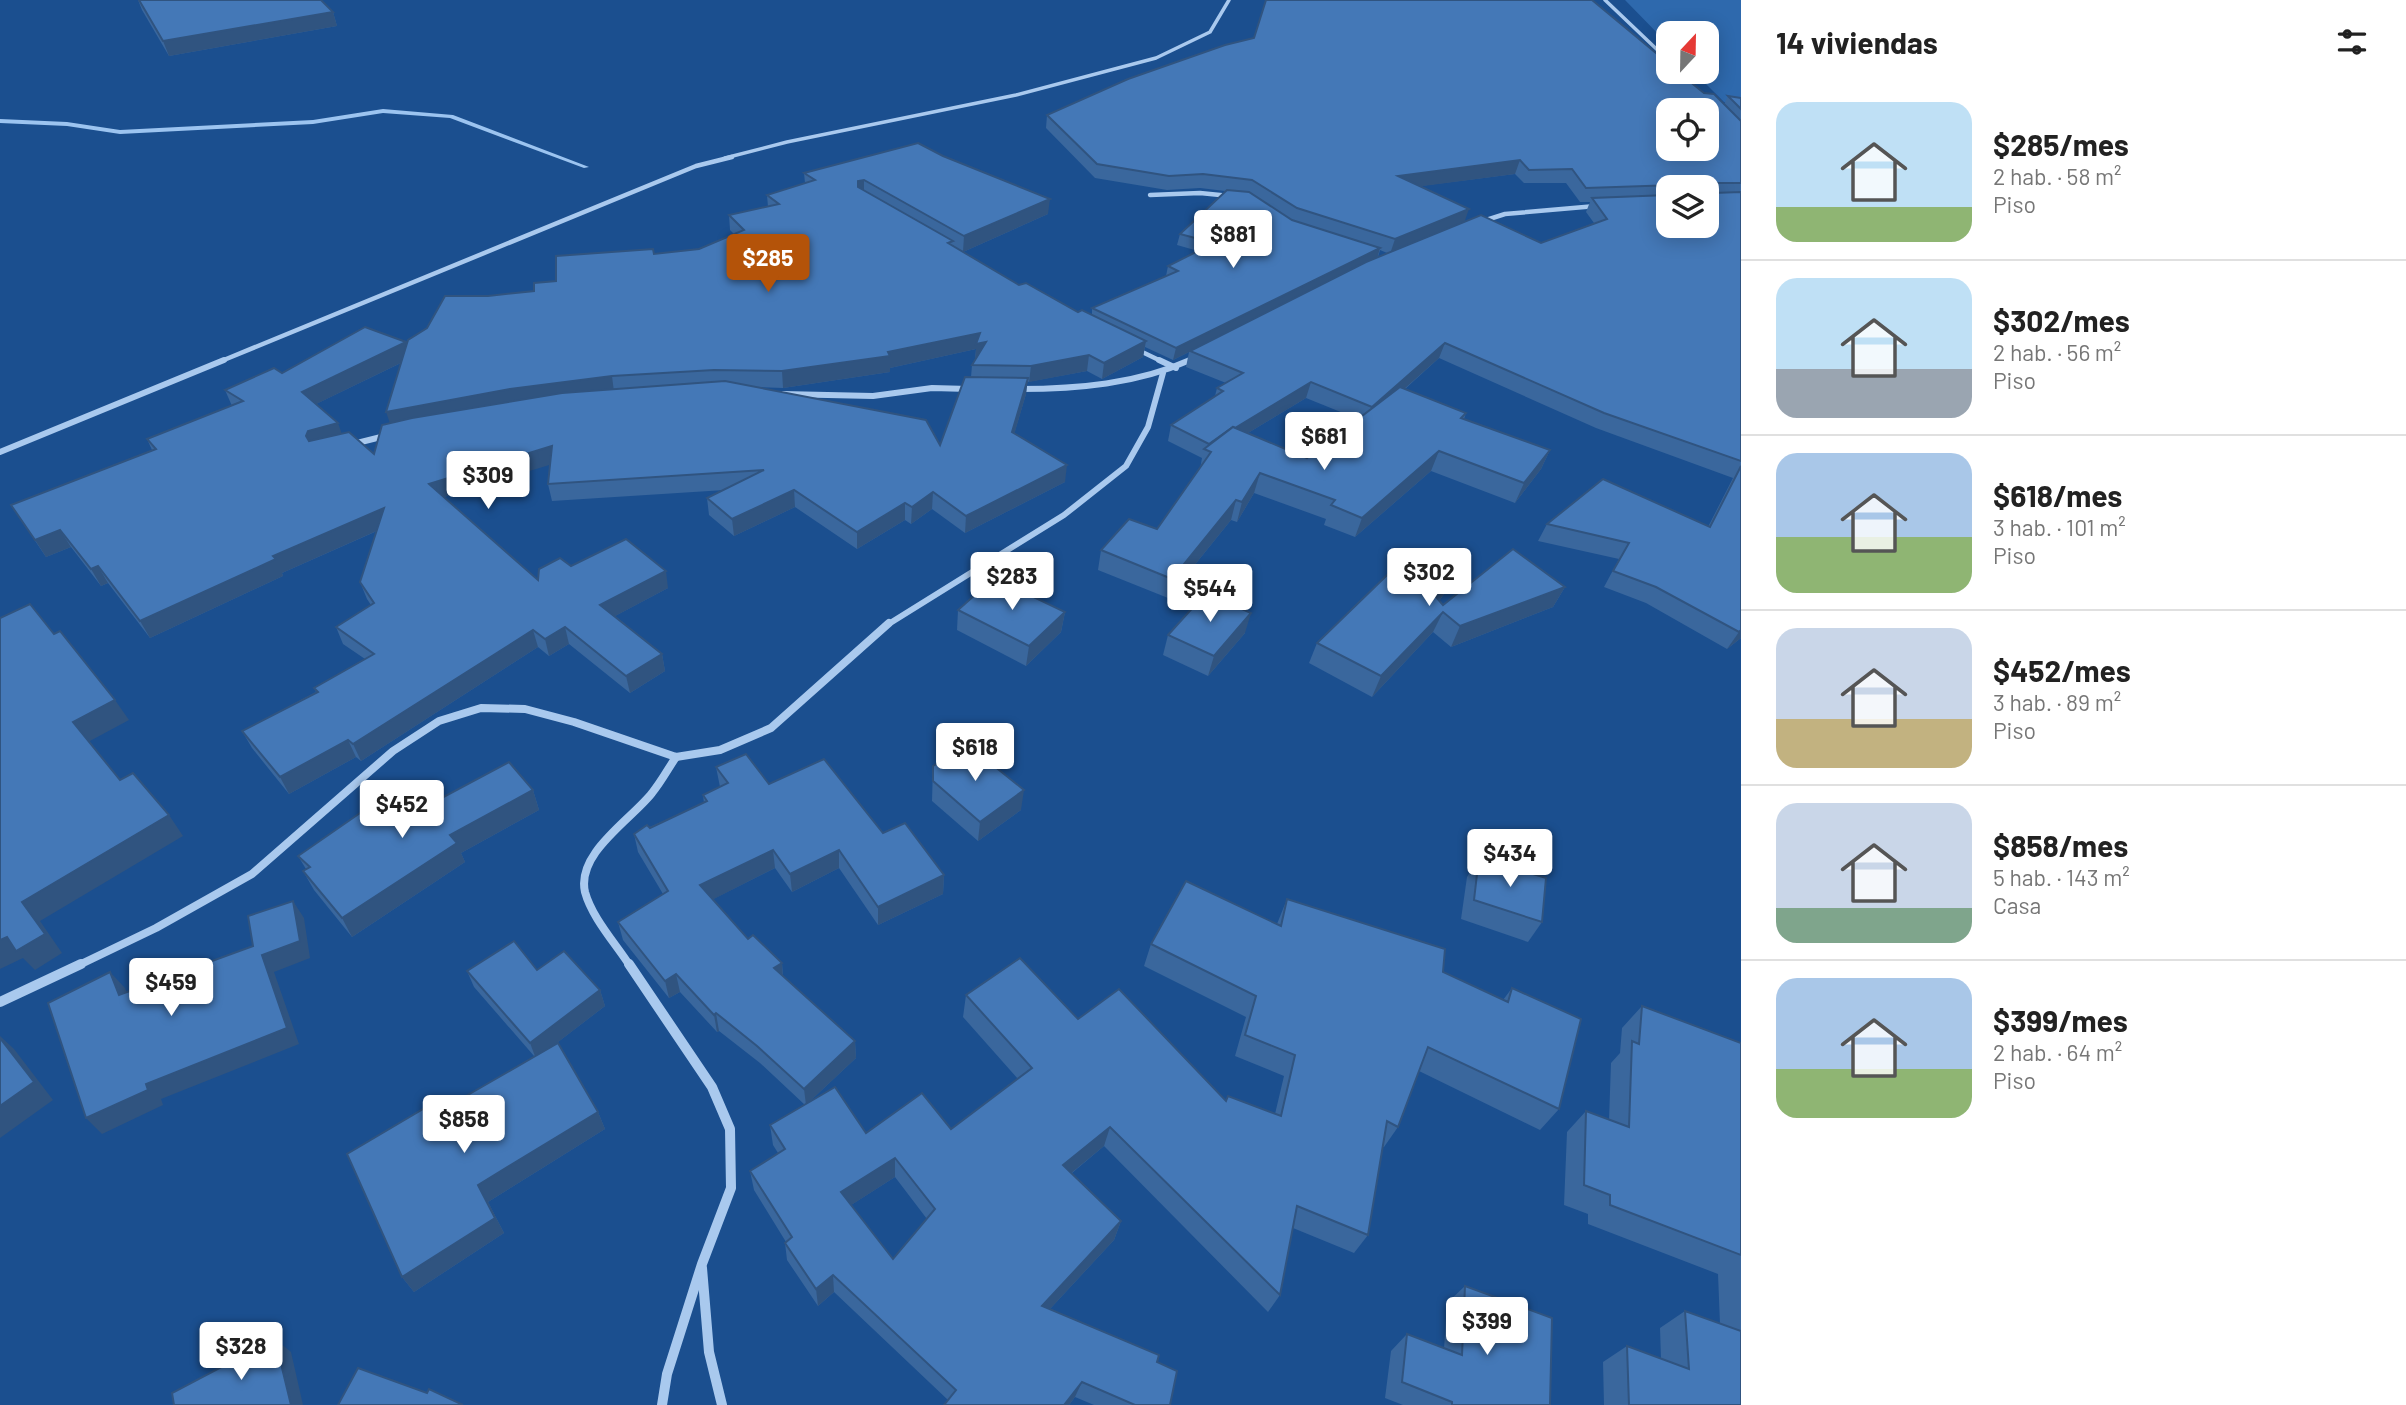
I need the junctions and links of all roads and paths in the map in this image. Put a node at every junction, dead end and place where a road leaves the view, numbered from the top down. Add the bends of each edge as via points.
1 (1229, 0) edge
2 (1605, 0) edge
3 (1656, 49) edge
4 (1150, 195) dead end
5 (1234, 196) edge
6 (1597, 206) edge
7 (1468, 227) edge
8 (1128, 346) edge
9 (1200, 355) edge
10 (1176, 368) junction
11 (1163, 373) junction
12 (971, 389) edge
13 (1011, 389) edge
14 (768, 393) edge
15 (398, 433) edge
16 (345, 446) edge
17 (0, 452) edge
18 (676, 757) junction
19 (0, 1002) edge
20 (702, 1264) junction
21 (662, 1405) edge
22 (722, 1405) edge

1 - 17 street via 1210,32 1156,58 1016,95 787,142 696,166
2 - 3 street
4 - 5 street via 1200,192
6 - 7 street via 1505,214
8 - 10 street
9 - 10 street
10 - 11 street
11 - 13 street via 1063,390
11 - 18 street via 1148,428 1126,466 1064,516 892,621 771,728 720,750
12 - 14 street via 932,388 873,396
15 - 16 street
18 - 19 street via 526,709 481,708 439,721 393,751 253,874 156,929
18 - 20 street via 652,794 587,864 585,891 598,919 712,1087 730,1129 731,1188
20 - 21 street via 667,1374
20 - 22 street via 709,1352

